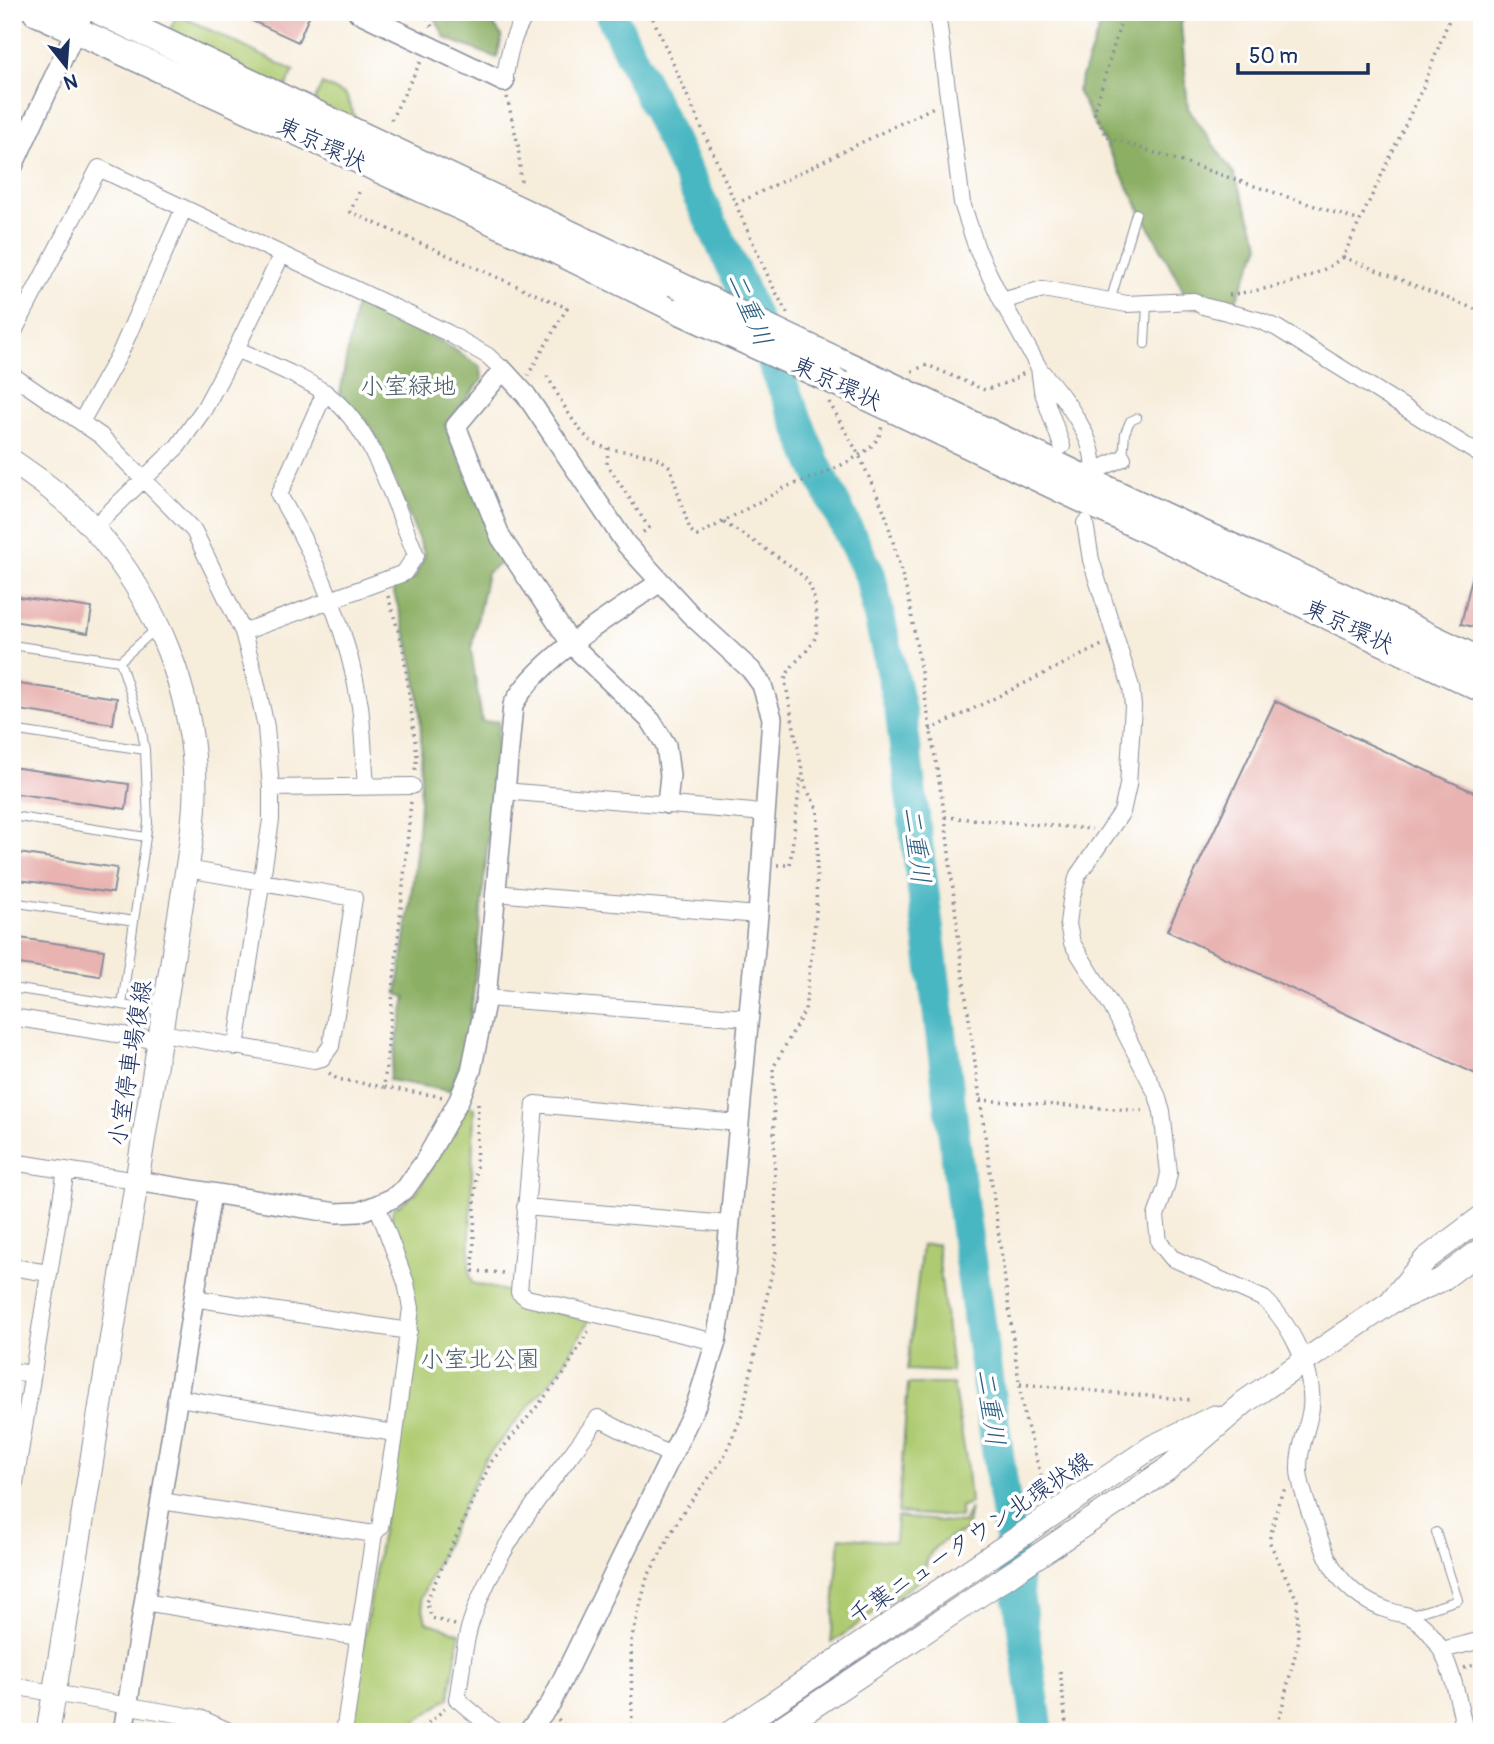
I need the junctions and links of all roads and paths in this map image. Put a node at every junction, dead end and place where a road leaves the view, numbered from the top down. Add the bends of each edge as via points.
1 (36, 12) edge
2 (101, 12) edge
3 (358, 12) edge
4 (425, 12) edge
5 (528, 12) edge
6 (650, 12) edge
7 (937, 12) edge
8 (1124, 12) edge
9 (1452, 12) edge
10 (80, 21) edge
11 (430, 46) junction
12 (504, 82) junction
13 (948, 100) junction
14 (391, 120) dead end
15 (12, 168) edge
16 (359, 192) dead end
17 (736, 204) junction
18 (509, 205) junction
19 (184, 208) junction
20 (1136, 213) dead end
21 (1360, 221) junction
22 (282, 254) junction
23 (1343, 257) junction
24 (1002, 301) junction
25 (1194, 301) junction
26 (1110, 302) junction
27 (1147, 304) junction
28 (1482, 312) edge
29 (787, 314) dead end
30 (12, 335) edge
31 (1145, 344) dead end
32 (236, 349) junction
33 (1038, 367) junction
34 (503, 370) junction
35 (909, 373) dead end
36 (12, 375) edge
37 (547, 376) dead end
38 (520, 388) junction
39 (834, 388) junction
40 (325, 392) junction
41 (1137, 418) dead end
42 (81, 422) junction
43 (882, 425) dead end
44 (1062, 446) dead end
45 (608, 447) junction
46 (859, 455) junction
47 (1482, 456) edge
48 (1123, 458) joint
49 (12, 461) edge
50 (1093, 475) junction
51 (145, 479) junction
52 (1085, 523) dead end
53 (93, 528) junction
54 (626, 544) junction
55 (383, 580) junction
56 (660, 582) junction
57 (332, 600) junction
58 (159, 626) junction
59 (243, 632) junction
60 (1115, 639) junction
61 (12, 645) edge
62 (572, 645) junction
63 (120, 661) junction
64 (1482, 662) edge
65 (1482, 689) edge
66 (12, 730) edge
67 (930, 730) junction
68 (145, 750) junction
69 (802, 770) dead end
70 (412, 786) junction
71 (366, 787) junction
72 (271, 788) junction
73 (504, 790) junction
74 (667, 804) junction
75 (765, 813) junction
76 (12, 816) edge
77 (945, 817) junction
78 (1107, 835) junction
79 (146, 836) junction
80 (761, 865) junction
81 (187, 869) junction
82 (263, 882) junction
83 (495, 893) junction
84 (12, 902) edge
85 (758, 915) junction
86 (134, 921) junction
87 (12, 988) edge
88 (486, 998) junction
89 (122, 1005) junction
90 (12, 1017) edge
91 (748, 1018) junction
92 (162, 1029) junction
93 (236, 1047) junction
94 (314, 1060) junction
95 (384, 1087) junction
96 (459, 1100) junction
97 (981, 1100) junction
98 (1162, 1112) junction
99 (738, 1123) junction
100 (12, 1162) edge
101 (66, 1170) junction
102 (137, 1181) junction
103 (211, 1194) junction
104 (377, 1205) junction
105 (525, 1207) junction
106 (1482, 1217) edge
107 (729, 1224) junction
108 (1482, 1249) edge
109 (12, 1267) edge
110 (48, 1273) junction
111 (520, 1274) junction
112 (194, 1298) junction
113 (1391, 1302) junction
114 (598, 1314) junction
115 (409, 1331) junction
116 (716, 1342) junction
117 (1303, 1363) junction
118 (12, 1371) edge
119 (32, 1374) junction
120 (1020, 1384) junction
121 (179, 1398) junction
122 (1192, 1400) dead end
123 (1246, 1401) junction
124 (394, 1433) junction
125 (672, 1456) junction
126 (1298, 1464) junction
127 (14, 1477) edge
128 (1052, 1498) dead end
129 (12, 1501) edge
130 (161, 1501) junction
131 (1436, 1532) dead end
132 (374, 1534) junction
133 (144, 1602) junction
134 (1409, 1616) junction
135 (469, 1629) junction
136 (358, 1637) junction
137 (1482, 1640) edge
138 (1442, 1650) junction
139 (1060, 1671) dead end
140 (12, 1686) edge
141 (55, 1693) junction
142 (457, 1699) junction
143 (127, 1705) junction
144 (1482, 1724) edge
145 (1465, 1730) edge
146 (48, 1732) edge
147 (123, 1732) edge
148 (231, 1732) edge
149 (344, 1732) edge
150 (417, 1732) edge
151 (496, 1732) edge
152 (528, 1732) edge
153 (731, 1732) edge
154 (775, 1732) edge
155 (1067, 1732) edge
156 (1276, 1732) edge

1 - 10 highway, 東京環状
2 - 18 highway, 東京環状
3 - 11 street
4 - 11 path via 437,39
5 - 12 street via 510,46
6 - 17 path
7 - 13 street
8 - 21 path via 1094,111 1107,136
9 - 21 path via 1424,85
10 - 15 street
10 - 39 highway, 東京環状, bridge
11 - 12 street
11 - 14 path
12 - 18 path via 521,182
13 - 17 path
13 - 24 street via 962,203
16 - 38 path via 350,212 567,308
17 - 29 path
18 - 50 highway, 東京環状, bridge
19 - 22 street
19 - 30 street via 99,168
19 - 42 street via 120,353
20 - 26 lane
21 - 23 path
22 - 32 street
22 - 34 street via 448,333
23 - 25 path via 1324,271 1291,284
23 - 28 path
24 - 26 street via 1043,289
24 - 33 street
25 - 27 street
25 - 47 street via 1277,328
26 - 27 street
27 - 31 lane
32 - 40 street
32 - 51 street via 204,409 178,446
33 - 35 path via 985,390 927,365
33 - 44 street
33 - 50 street via 1090,442
34 - 38 street
34 - 62 street via 456,426 501,538
36 - 42 street
37 - 45 path via 583,435
38 - 54 street
39 - 46 path
39 - 65 highway, 東京環状
40 - 55 street via 369,442 416,555 404,573
40 - 57 street via 279,495
41 - 48 lane via 1130,421 1125,433
42 - 51 street
43 - 46 path via 878,439
45 - 46 path via 664,461 690,530 697,536 788,486
45 - 54 path via 607,464 649,528
46 - 67 path via 886,513 909,600
48 - 50 street
49 - 53 main road, 小室停車場復線
50 - 64 highway, 東京環状 via 1181,524
51 - 53 street
51 - 59 street via 194,531
52 - 60 street
53 - 58 main road, 小室停車場復線 via 138,588
54 - 56 street
55 - 57 street
55 - 70 path via 403,647 417,756
56 - 62 street
56 - 75 street via 762,685 772,718
57 - 59 street
57 - 71 street via 360,707
58 - 63 lane
58 - 81 main road, 小室停車場復線 via 177,673 191,731 195,792
59 - 72 street via 266,727
60 - 67 path
60 - 78 street via 1133,706 1128,785 1122,812
61 - 63 lane
62 - 73 street via 527,682 513,705
62 - 74 street via 650,721 666,745
63 - 68 lane
66 - 68 lane
67 - 77 path
68 - 79 lane
69 - 80 path via 790,864
70 - 71 street
70 - 95 path
71 - 72 street
72 - 82 street
73 - 74 street
73 - 83 street
74 - 75 street
75 - 80 street
76 - 79 lane
77 - 78 path via 1091,828
77 - 97 path
78 - 98 street via 1078,874 1068,924 1072,943 1112,1007
79 - 86 lane
80 - 85 street
81 - 82 street
81 - 92 main road, 小室停車場復線
82 - 93 street
82 - 94 street via 354,898 331,1046 322,1058
83 - 85 street
83 - 88 street
84 - 86 lane
85 - 91 street
86 - 89 lane
87 - 89 lane
88 - 91 street
88 - 96 street via 478,1048
89 - 92 lane
90 - 92 street
91 - 99 street
92 - 93 street
92 - 102 main road, 小室停車場復線
93 - 94 street
94 - 95 path via 337,1079
95 - 96 path
96 - 104 street via 414,1179
96 - 111 path via 479,1103 473,1271
97 - 98 path
97 - 120 path
98 - 117 street via 1169,1173 1156,1216 1159,1242 1172,1258 1264,1299 1289,1328
99 - 105 street via 535,1104
99 - 107 street
100 - 101 street
101 - 102 street
101 - 110 street
102 - 103 street
102 - 141 main road, 小室停車場復線
103 - 104 street via 336,1213
103 - 112 street
104 - 115 street via 406,1283
105 - 107 street
105 - 111 street
106 - 113 main road, 千葉ニュータウン北環状線 via 1426,1259
107 - 116 street
108 - 113 main road, 千葉ニュータウン北環状線 via 1441,1280
109 - 110 street
110 - 119 street
111 - 114 street via 519,1292 527,1298
112 - 115 street
112 - 121 street
113 - 117 main road, 千葉ニュータウン北環状線
114 - 116 street
114 - 135 path via 563,1375 491,1462 426,1602 432,1618
115 - 124 street
116 - 125 street via 696,1405
117 - 123 main road, 千葉ニュータウン北環状線
117 - 126 street via 1311,1408
118 - 119 street
119 - 127 street
120 - 122 path
120 - 128 path via 1043,1483
121 - 124 street
121 - 130 street
123 - 153 main road, 千葉ニュータウン北環状線 via 1152,1447
123 - 154 main road, 千葉ニュータウン北環状線 via 1166,1470
124 - 132 street via 380,1527
125 - 135 street via 598,1418 503,1549 485,1582
125 - 152 street via 551,1703
126 - 134 street via 1336,1573 1350,1590 1370,1602
126 - 156 path via 1279,1501 1269,1542 1297,1600 1298,1643
127 - 129 street
130 - 132 street
130 - 133 street
131 - 134 lane via 1458,1600
132 - 136 street
133 - 136 street
133 - 143 street
134 - 138 street
135 - 142 street
136 - 149 street
137 - 138 street
138 - 145 street
139 - 155 path
140 - 141 street
141 - 143 street
141 - 146 main road, 小室停車場復線
142 - 150 path
142 - 151 street
143 - 147 street
143 - 148 street via 200,1718
144 - 145 street

